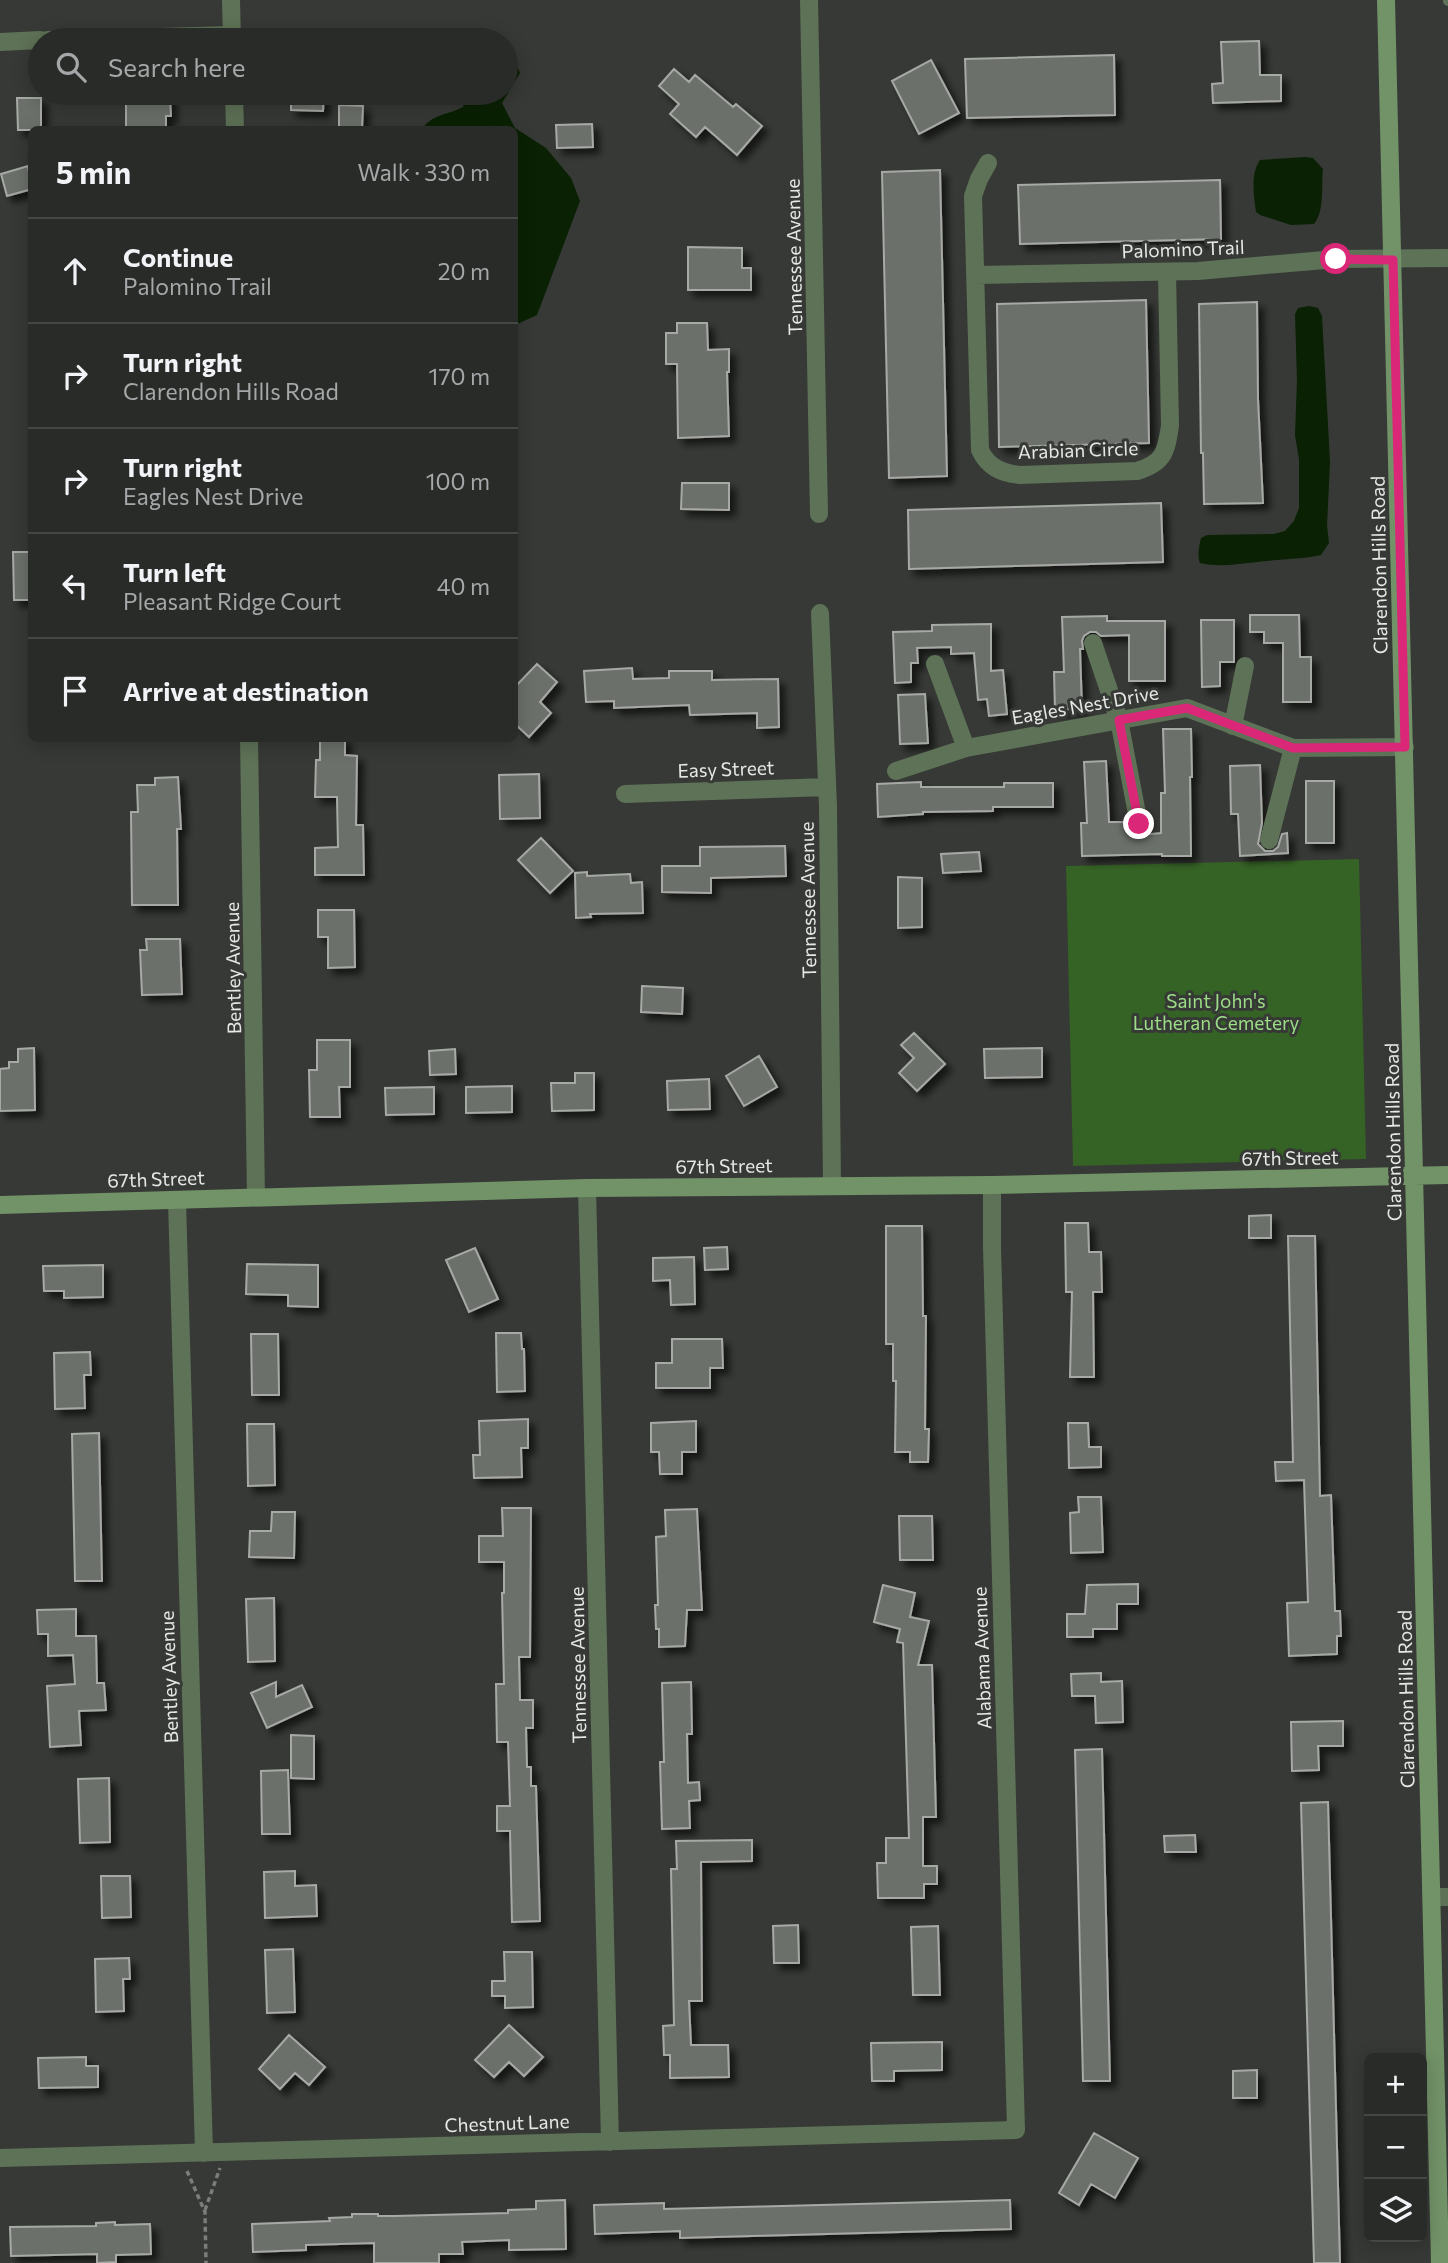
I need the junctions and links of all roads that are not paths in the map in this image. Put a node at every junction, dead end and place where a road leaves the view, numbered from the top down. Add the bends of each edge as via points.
1 (232, 0) edge
2 (808, 0) edge
3 (1386, 0) edge
4 (232, 28) edge
5 (28, 41) edge
6 (0, 42) edge
7 (234, 105) edge
8 (234, 126) edge
9 (988, 163) dead end
10 (1448, 258) edge
11 (1393, 260) junction
12 (1167, 272) junction
13 (975, 275) junction
14 (819, 514) dead end
15 (820, 613) dead end
16 (1093, 643) dead end
17 (935, 664) dead end
18 (1245, 666) dead end
19 (1119, 720) junction
20 (1233, 726) junction
21 (249, 742) edge
22 (1405, 747) junction
23 (966, 748) junction
24 (1293, 748) junction
25 (896, 771) dead end
26 (828, 787) junction
27 (625, 794) dead end
28 (1139, 824) dead end
29 (1269, 840) dead end
30 (1448, 1175) edge
31 (1415, 1177) junction
32 (992, 1185) junction
33 (832, 1186) junction
34 (587, 1188) junction
35 (256, 1197) junction
36 (177, 1200) junction
37 (0, 1205) edge
38 (1440, 1897) edge
39 (1016, 2130) joint
40 (610, 2141) junction
41 (204, 2153) junction
42 (0, 2158) edge
43 (1440, 2263) edge

1 - 4 street
2 - 14 street, Tennessee Avenue
3 - 11 street, Clarendon Hills Road
5 - 6 street
7 - 8 street
9 - 13 street, Arabian Circle via 974,195
10 - 11 street, Palomino Trail
11 - 12 street, Palomino Trail via 1336,259
11 - 22 street, Clarendon Hills Road
12 - 13 street, Palomino Trail
12 - 13 street, Arabian Circle via 1170,426 1161,459 1137,471 1020,475 993,467 980,450
15 - 26 street, Tennessee Avenue
16 - 19 street
17 - 23 street
18 - 20 street
19 - 20 street, Eagles Nest Drive via 1187,708
19 - 23 street, Eagles Nest Drive
19 - 28 street
20 - 24 street, Eagles Nest Drive
21 - 35 street, Bentley Avenue
22 - 24 street, Eagles Nest Drive
22 - 31 street, Clarendon Hills Road
23 - 25 street, Eagles Nest Drive
24 - 29 street
26 - 27 street, Easy Street
26 - 33 street, Tennessee Avenue
30 - 31 street, 67th Street
31 - 32 street, 67th Street
31 - 38 street, Clarendon Hills Road
32 - 33 street, 67th Street
32 - 39 street, Alabama Avenue
33 - 34 street, 67th Street
34 - 35 street, 67th Street
34 - 40 street, Tennessee Avenue
35 - 36 street, 67th Street
36 - 37 street, 67th Street
36 - 41 street, Bentley Avenue
38 - 43 street, Clarendon Hills Road
39 - 40 street, Chestnut Lane
40 - 41 street, Chestnut Lane
41 - 42 street, Chestnut Lane

